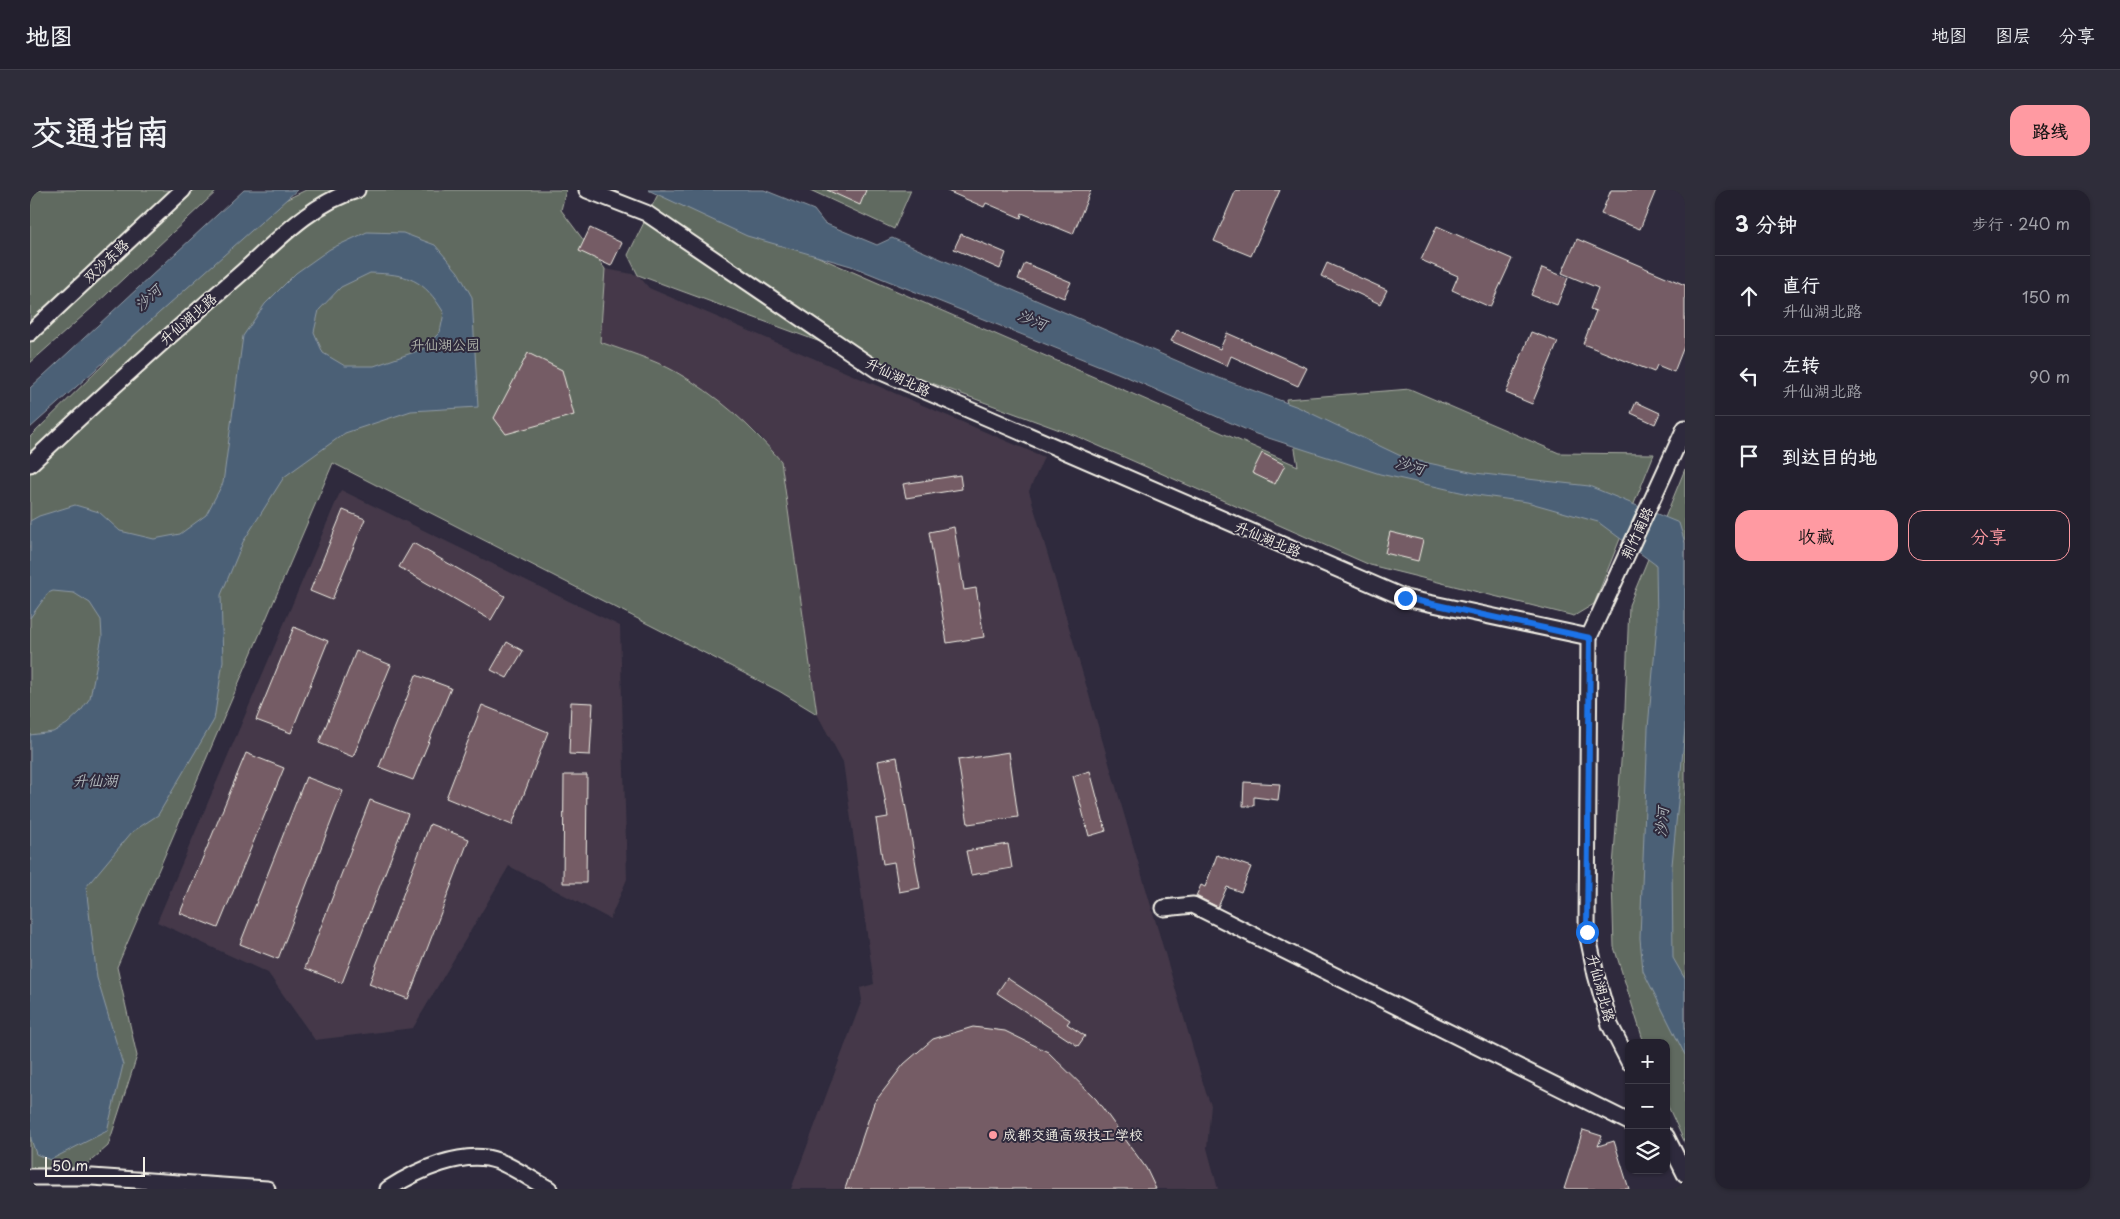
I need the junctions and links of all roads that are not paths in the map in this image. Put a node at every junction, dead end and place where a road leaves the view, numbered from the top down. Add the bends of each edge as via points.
1 (182, 190) edge
2 (357, 190) edge
3 (587, 190) edge
4 (30, 333) edge
5 (1685, 428) edge
6 (30, 464) edge
7 (1590, 638) junction
8 (1164, 908) dead end
9 (1625, 1054) edge
10 (1625, 1120) edge
11 (1670, 1145) edge
12 (1685, 1174) edge
13 (30, 1177) edge
14 (267, 1189) edge
15 (388, 1189) edge
16 (549, 1189) edge

1 - 4 street, 双沙东路
2 - 6 street, 升仙湖北路 via 310,214 134,365
3 - 7 street, 升仙湖北路 via 646,213 877,370 1405,598
5 - 7 street, 荆竹南路
7 - 9 street, 升仙湖北路 via 1587,932 1610,1025
8 - 10 street via 1193,905
11 - 12 street
13 - 14 street via 92,1177
15 - 16 street via 421,1170 473,1157 497,1160

